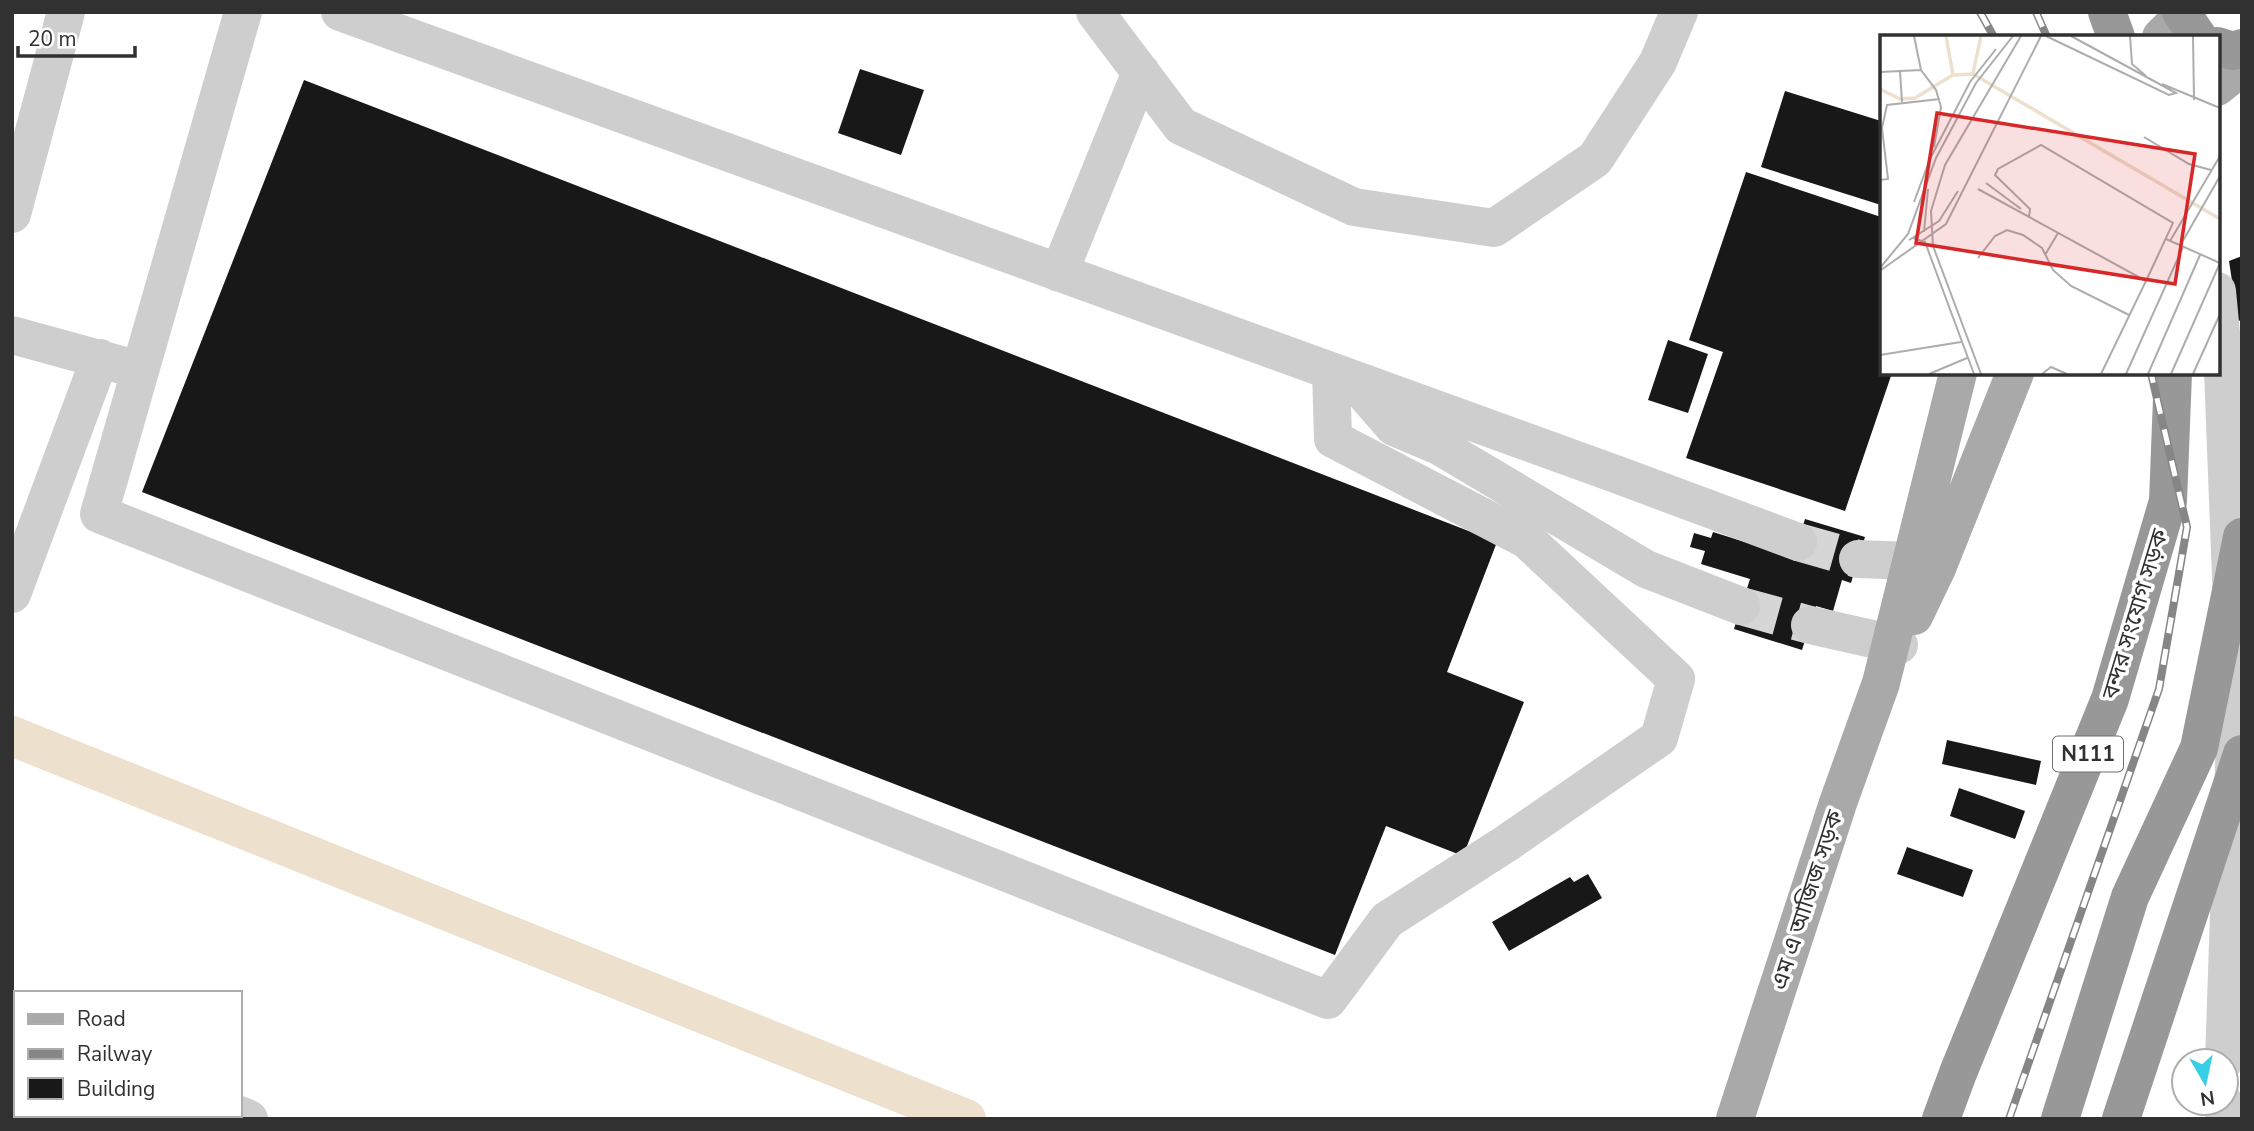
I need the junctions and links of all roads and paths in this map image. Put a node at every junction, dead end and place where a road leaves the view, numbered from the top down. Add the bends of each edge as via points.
1 (66, 12) edge
2 (243, 12) edge
3 (340, 12) edge
4 (1095, 12) edge
5 (1679, 12) edge
6 (2107, 12) edge
7 (2115, 35) edge
8 (2219, 47) edge
9 (2242, 48) edge
10 (2242, 68) edge
11 (1141, 72) junction
12 (2219, 85) edge
13 (12, 214) edge
14 (1059, 272) junction
15 (2219, 312) edge
16 (12, 335) edge
17 (100, 358) junction
18 (139, 370) junction
19 (1958, 374) edge
20 (2015, 374) edge
21 (2173, 374) edge
22 (1341, 375) junction
23 (2242, 537) edge
24 (1798, 542) tunnel mouth
25 (1858, 559) tunnel mouth
26 (1924, 565) junction
27 (19, 577) edge
28 (1741, 606) tunnel mouth
29 (1810, 625) tunnel mouth
30 (1895, 644) junction
31 (2242, 754) edge
32 (2224, 1047) edge
33 (1735, 1119) edge
34 (1941, 1119) edge
35 (2060, 1119) edge
36 (2122, 1119) edge

1 - 13 street
2 - 18 street
3 - 14 street
4 - 11 street
5 - 11 street via 1658,62 1595,159 1494,228 1354,208 1181,126
6 - 7 highway
8 - 9 highway via 2233,51
10 - 12 main road
11 - 14 street
14 - 22 street
15 - 32 street via 2236,708
16 - 17 street
17 - 18 street
17 - 27 street
18 - 22 street via 99,514 1328,1000 1387,920 1507,844 1659,738 1676,678 1528,540 1333,439
19 - 26 main road, এম এ আজিজ সড়ক
20 - 26 main road, এম এ আজিজ সড়ক
21 - 34 highway, বন্দর সংযোগ সড়ক / N111 via 2168,501 2110,699
22 - 24 street
22 - 28 street via 1394,427 1439,446 1646,569
23 - 35 highway via 2199,748 2130,897
25 - 26 street
26 - 30 main road, এম এ আজিজ সড়ক
29 - 30 street
30 - 33 main road, এম এ আজিজ সড়ক
31 - 36 highway

